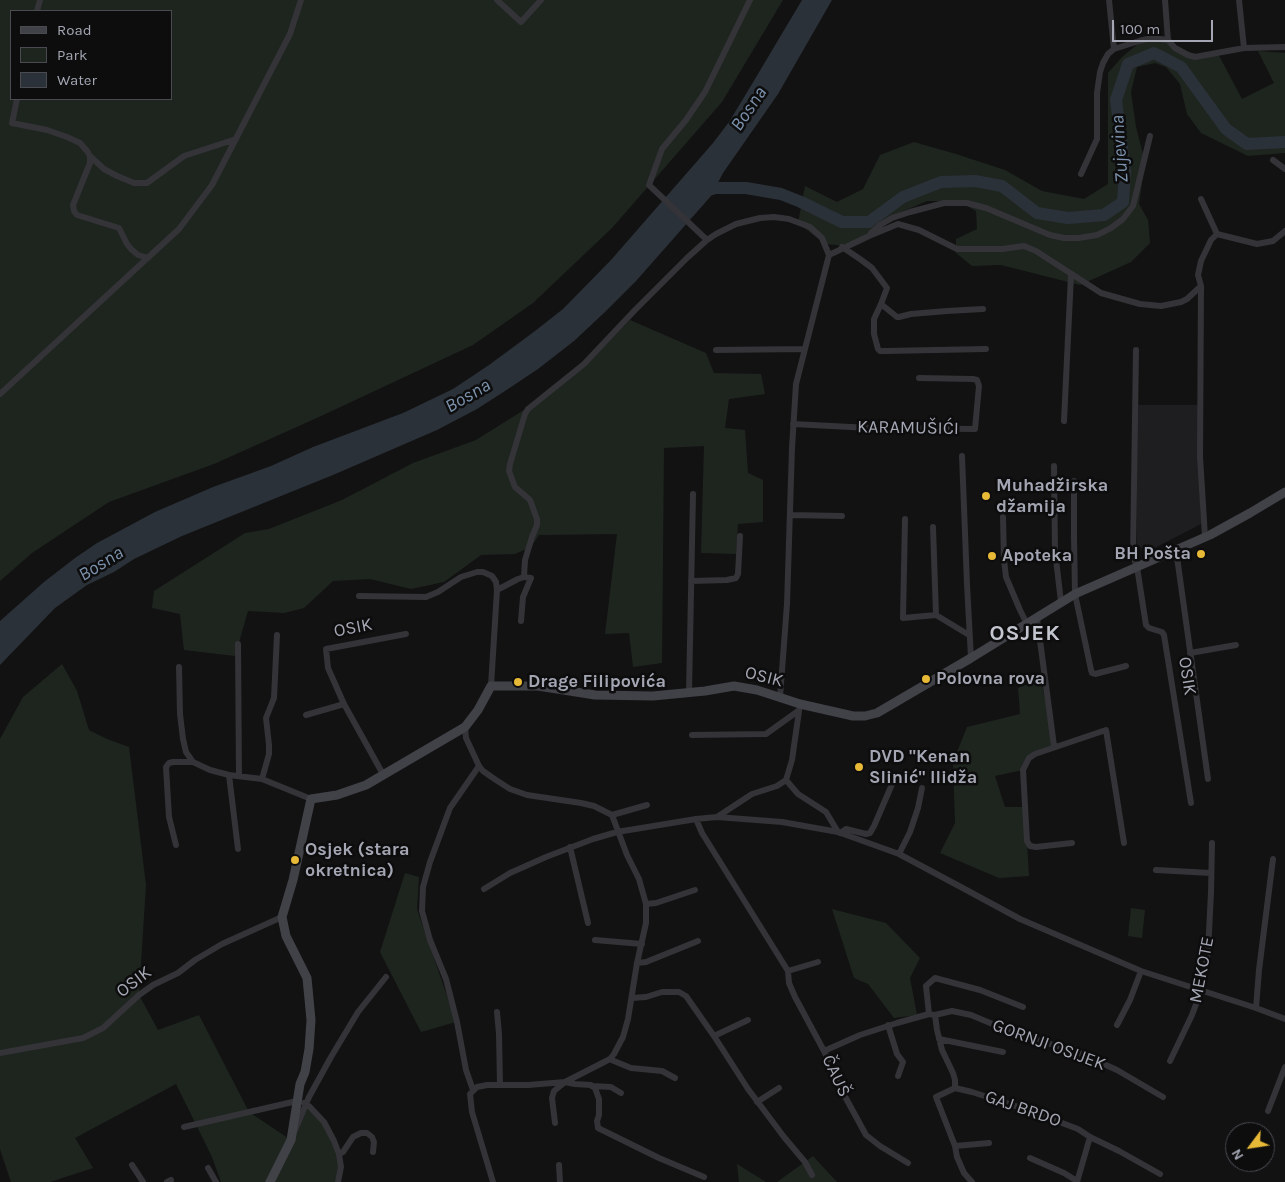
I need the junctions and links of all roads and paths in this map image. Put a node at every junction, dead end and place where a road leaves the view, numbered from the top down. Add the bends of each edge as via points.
1 (301, 0) edge
2 (497, 0) edge
3 (541, 0) edge
4 (750, 0) edge
5 (1109, 0) edge
6 (1165, 0) edge
7 (1239, 0) edge
8 (1168, 40) junction
9 (1285, 47) edge
10 (1244, 48) junction
11 (1114, 49) junction
12 (17, 100) edge
13 (1150, 136) dead end
14 (236, 139) junction
15 (90, 156) junction
16 (1273, 160) dead end
17 (1285, 169) edge
18 (1081, 174) dead end
19 (1201, 199) dead end
20 (1285, 231) edge
21 (1217, 234) junction
22 (869, 236) junction
23 (707, 240) junction
24 (842, 247) junction
25 (828, 255) junction
26 (148, 258) junction
27 (1071, 275) junction
28 (1200, 286) junction
29 (881, 304) junction
30 (983, 310) dead end
31 (805, 349) junction
32 (986, 349) dead end
33 (716, 350) dead end
34 (1136, 350) dead end
35 (919, 378) dead end
36 (0, 394) edge
37 (1064, 421) dead end
38 (793, 424) junction
39 (962, 456) dead end
40 (1054, 466) dead end
41 (1074, 481) dead end
42 (1285, 492) edge
43 (693, 494) dead end
44 (790, 515) junction
45 (842, 516) dead end
46 (1003, 517) dead end
47 (905, 519) dead end
48 (933, 527) dead end
49 (740, 536) dead end
50 (1205, 537) junction
51 (1176, 550) junction
52 (1137, 567) junction
53 (524, 577) junction
54 (691, 581) junction
55 (497, 590) junction
56 (1075, 594) junction
57 (359, 596) dead end
58 (1061, 602) junction
59 (936, 615) junction
60 (1037, 618) junction
61 (521, 621) dead end
62 (1027, 624) junction
63 (406, 634) dead end
64 (277, 635) dead end
65 (969, 635) junction
66 (238, 644) dead end
67 (1236, 645) dead end
68 (1190, 653) junction
69 (971, 658) junction
70 (1126, 666) dead end
71 (179, 667) dead end
72 (491, 686) junction
73 (689, 692) junction
74 (780, 697) junction
75 (344, 704) junction
76 (799, 708) junction
77 (306, 715) dead end
78 (465, 727) junction
79 (692, 735) dead end
80 (1054, 746) junction
81 (193, 762) junction
82 (478, 766) junction
83 (229, 775) junction
84 (239, 776) junction
85 (384, 776) junction
86 (262, 779) junction
87 (1208, 779) dead end
88 (786, 780) junction
89 (893, 782) dead end
90 (922, 788) dead end
91 (311, 800) junction
92 (1191, 803) dead end
93 (647, 805) dead end
94 (612, 815) junction
95 (717, 817) junction
96 (696, 819) junction
97 (617, 832) junction
98 (839, 832) junction
99 (1072, 843) dead end
100 (1124, 843) dead end
101 (1212, 843) dead end
102 (176, 844) dead end
103 (570, 847) junction
104 (238, 849) dead end
105 (899, 854) junction
106 (1273, 859) dead end
107 (1156, 870) dead end
108 (1211, 873) junction
109 (484, 889) dead end
110 (695, 890) dead end
111 (646, 904) junction
112 (282, 917) junction
113 (588, 923) dead end
114 (595, 940) dead end
115 (698, 941) dead end
116 (642, 944) junction
117 (818, 962) dead end
118 (637, 963) junction
119 (788, 971) junction
120 (1140, 971) junction
121 (386, 977) dead end
122 (1201, 991) junction
123 (632, 998) junction
124 (1024, 1007) dead end
125 (1256, 1008) junction
126 (497, 1012) dead end
127 (932, 1015) junction
128 (1285, 1019) edge
129 (748, 1020) dead end
130 (888, 1025) junction
131 (1117, 1025) dead end
132 (714, 1036) junction
133 (939, 1039) junction
134 (824, 1051) junction
135 (1003, 1052) dead end
136 (0, 1054) edge
137 (610, 1059) junction
138 (1170, 1061) dead end
139 (1285, 1067) edge
140 (898, 1076) dead end
141 (675, 1078) dead end
142 (565, 1082) junction
143 (500, 1084) junction
144 (591, 1085) junction
145 (778, 1088) dead end
146 (955, 1088) junction
147 (473, 1090) junction
148 (621, 1093) dead end
149 (1163, 1097) dead end
150 (297, 1099) junction
151 (757, 1102) junction
152 (1268, 1111) dead end
153 (555, 1123) dead end
154 (184, 1128) dead end
155 (1090, 1137) junction
156 (291, 1140) junction
157 (989, 1143) dead end
158 (955, 1146) junction
159 (373, 1152) dead end
160 (339, 1154) junction
161 (1030, 1158) dead end
162 (908, 1163) dead end
163 (132, 1165) dead end
164 (558, 1165) dead end
165 (208, 1168) dead end
166 (1160, 1174) dead end
167 (812, 1175) dead end
168 (704, 1177) dead end
169 (142, 1182) edge
170 (216, 1182) edge
171 (270, 1182) edge
172 (338, 1182) edge
173 (493, 1182) edge
174 (560, 1182) edge
175 (972, 1182) edge
176 (1077, 1182) edge

1 - 14 street via 290,34
2 - 3 street via 521,22
4 - 23 street via 705,92 662,149 649,185
5 - 11 street
6 - 8 street
7 - 10 street
8 - 10 street via 1175,48 1195,57
8 - 11 street via 1152,38
9 - 10 street
11 - 18 street via 1108,54 1100,72 1097,139
12 - 15 street via 12,123 67,137 80,144
13 - 22 street via 1133,206 1123,218 1097,235 1064,238 986,208 967,203 944,203 892,218
14 - 15 street via 184,156 147,184 117,176
14 - 26 street via 212,185 179,229
15 - 26 street via 73,205 74,211 77,215 119,228 131,249
16 - 17 street
19 - 21 street
20 - 21 street via 1273,241 1257,244
21 - 28 street via 1201,261
22 - 24 street
22 - 27 street via 898,224 919,230 958,249 1024,246
23 - 25 street via 746,221 774,217 810,227 822,238
23 - 53 street via 584,364 525,414 509,472 515,486 530,500 537,519 525,560
24 - 25 street
24 - 29 street via 883,280 887,288
25 - 31 street
26 - 36 street
27 - 28 street via 1101,294 1160,306 1181,302
27 - 37 street
28 - 50 street via 1200,457
29 - 30 street via 899,317
29 - 32 street via 874,319 876,345 880,350
31 - 33 street
31 - 38 street via 796,384
34 - 52 street, OSIK via 1133,556
35 - 38 street, KARAMUŠIĆI via 977,380 975,429
38 - 44 street
39 - 65 street
40 - 58 street via 1055,550
41 - 56 street
42 - 50 main road, OSIK
43 - 54 street
44 - 45 street
44 - 74 street
46 - 62 street via 1006,578
47 - 59 street via 903,618
48 - 59 street
49 - 54 street via 736,578
50 - 51 main road, OSIK
51 - 52 main road, OSIK
51 - 68 street, OSIK
52 - 56 main road, OSIK
52 - 92 street, OSIK via 1146,625 1164,635
53 - 55 street
53 - 61 street via 531,578 523,597
54 - 73 street
55 - 57 street, OSIK via 492,576 477,572 426,596
55 - 72 street
56 - 58 main road, OSIK
56 - 70 street via 1092,673
58 - 60 main road, OSIK
59 - 65 street
60 - 62 main road, OSIK
60 - 80 street
62 - 69 main road, OSIK
63 - 75 street, OSIK via 326,649 328,668
64 - 86 street via 274,698 266,718 270,745
65 - 69 street
66 - 84 street
67 - 68 street, OSIK
68 - 87 street, OSIK
69 - 76 main road, OSIK via 877,713 853,716
71 - 81 street via 183,739
72 - 73 main road, OSIK via 538,686 595,695 653,696
72 - 78 main road
73 - 74 main road, OSIK via 734,686
74 - 76 main road, OSIK
75 - 77 street
75 - 85 street, OSIK
76 - 79 street, OSIK via 766,734
76 - 88 street
78 - 82 street via 466,738
78 - 85 main road
80 - 99 street via 1029,758 1023,770 1027,841 1036,847
80 - 100 street via 1106,730
81 - 83 street
81 - 102 street via 173,762 166,767 169,817
82 - 94 street via 510,789 527,795 594,806
82 - 147 street via 450,808 430,862 422,903 430,940 446,979
83 - 84 street
83 - 104 street
84 - 86 street
85 - 91 main road via 352,791
86 - 91 street
88 - 95 street via 752,794
88 - 98 street via 798,794 826,812
89 - 98 street via 870,833 846,829
90 - 105 street via 910,832
91 - 112 main road
93 - 94 street
94 - 97 street
95 - 96 street
95 - 98 street via 782,822
96 - 97 street
96 - 119 street, ČAUŠ
97 - 103 street
97 - 111 street via 639,879
98 - 105 street
101 - 108 street, MEKOTE
103 - 109 street via 510,873
103 - 113 street
105 - 120 street via 1020,919
106 - 125 street
107 - 108 street
108 - 122 street, MEKOTE via 1208,952
110 - 111 street
111 - 116 street
112 - 136 street, OSIK via 222,944 153,985 103,1028 83,1038
112 - 150 main road via 286,936 307,978 311,1020 305,1072
114 - 116 street
115 - 118 street
116 - 118 street
117 - 119 street
118 - 123 street
119 - 134 street, ČAUŠ via 794,997
120 - 122 street
120 - 131 street
121 - 156 street via 358,1012 331,1056
122 - 125 street
122 - 138 street, MEKOTE
123 - 132 street via 679,992 686,996
123 - 137 street via 623,1037
124 - 127 street, GORNJI OSIJEK via 980,990 935,978 926,986
125 - 128 street
126 - 143 street
127 - 130 street, GORNJI OSIJEK
127 - 133 street
127 - 149 street, GORNJI OSIJEK via 952,1011 1077,1052 1117,1070
129 - 132 street
130 - 134 street, GORNJI OSIJEK
130 - 140 street via 897,1054 903,1062
132 - 151 street
133 - 135 street
133 - 146 street via 953,1072
134 - 162 street, ČAUŠ via 866,1136
137 - 141 street via 631,1068 662,1071
137 - 142 street
139 - 152 street
142 - 143 street
142 - 144 street
142 - 153 street via 552,1094
143 - 147 street
144 - 148 street via 612,1087
144 - 168 street via 599,1099 598,1128
145 - 151 street
146 - 155 street, GAJ BRDO via 1044,1116
146 - 158 street via 936,1097
147 - 173 street via 470,1094 472,1112
150 - 154 street
150 - 156 main road
150 - 160 street via 324,1122
151 - 167 street
155 - 166 street, GAJ BRDO
155 - 176 street
156 - 171 main road
157 - 158 street
158 - 175 street via 964,1173
159 - 160 street via 372,1136 361,1133 353,1137
160 - 172 street
161 - 176 street
163 - 169 street
164 - 174 street
165 - 170 street

